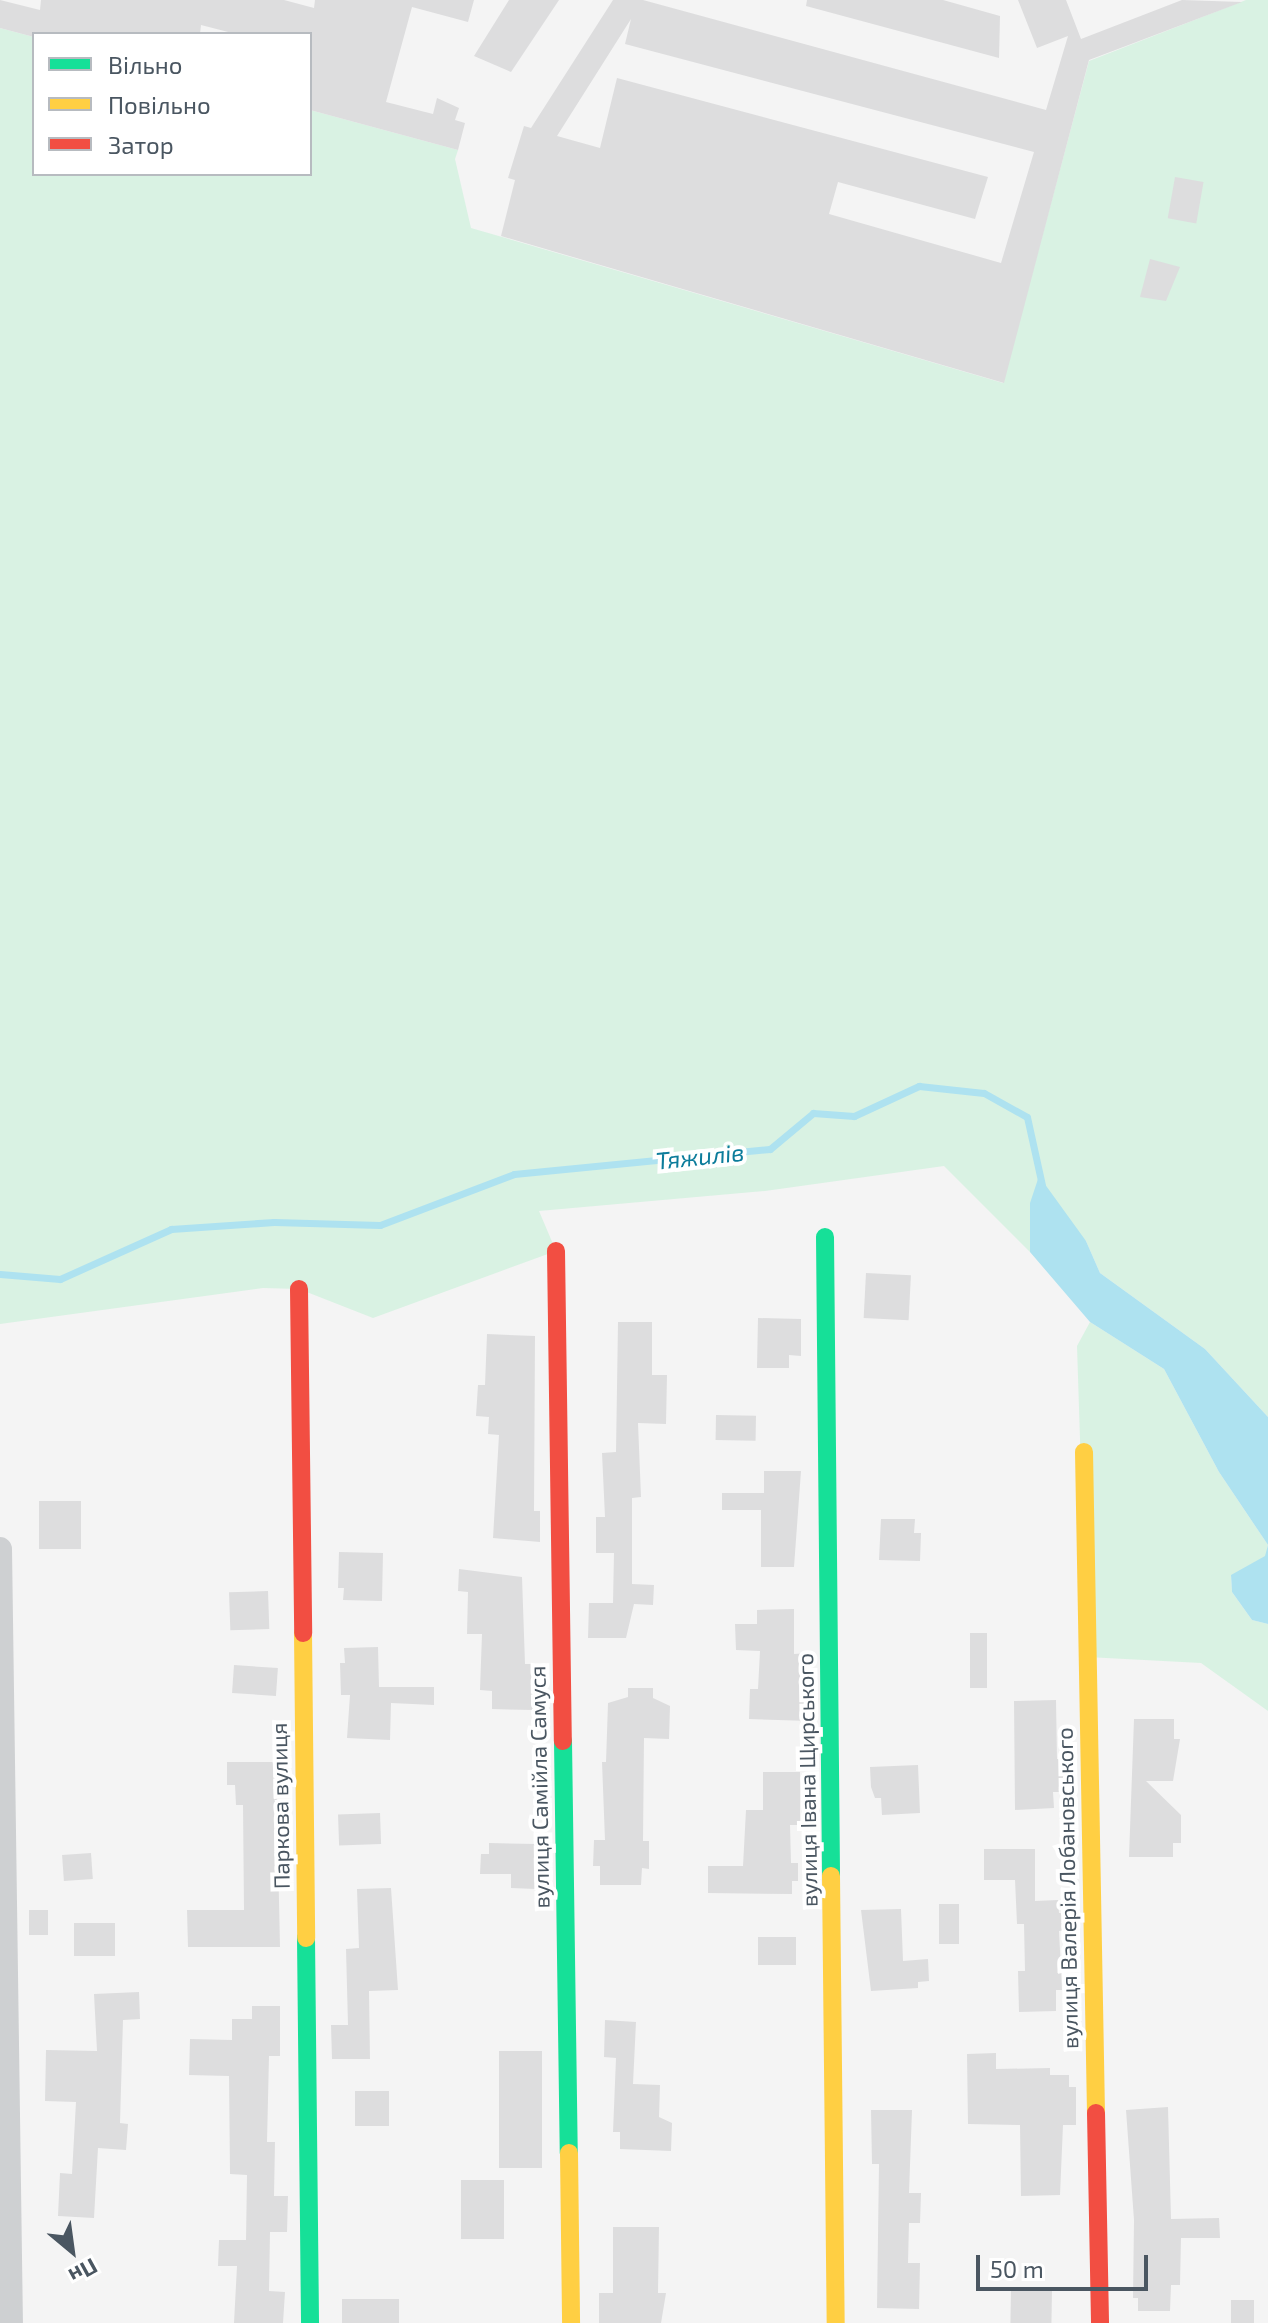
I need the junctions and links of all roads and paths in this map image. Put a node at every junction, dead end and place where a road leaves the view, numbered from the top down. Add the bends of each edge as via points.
1 (825, 1237) dead end
2 (556, 1251) dead end
3 (299, 1289) dead end
4 (1084, 1452) dead end
5 (0, 1549) edge
6 (3, 1769) edge
7 (5, 2166) edge
8 (11, 2323) edge
9 (310, 2323) edge
10 (571, 2323) edge
11 (836, 2323) edge
12 (1100, 2323) edge

1 - 11 street, вулиця Івана Щирського
2 - 10 street, вулиця Самійла Самуся
3 - 9 street, Паркова вулиця
4 - 12 street, вулиця Валерія Лобановського
5 - 6 street
6 - 7 street
7 - 8 street

